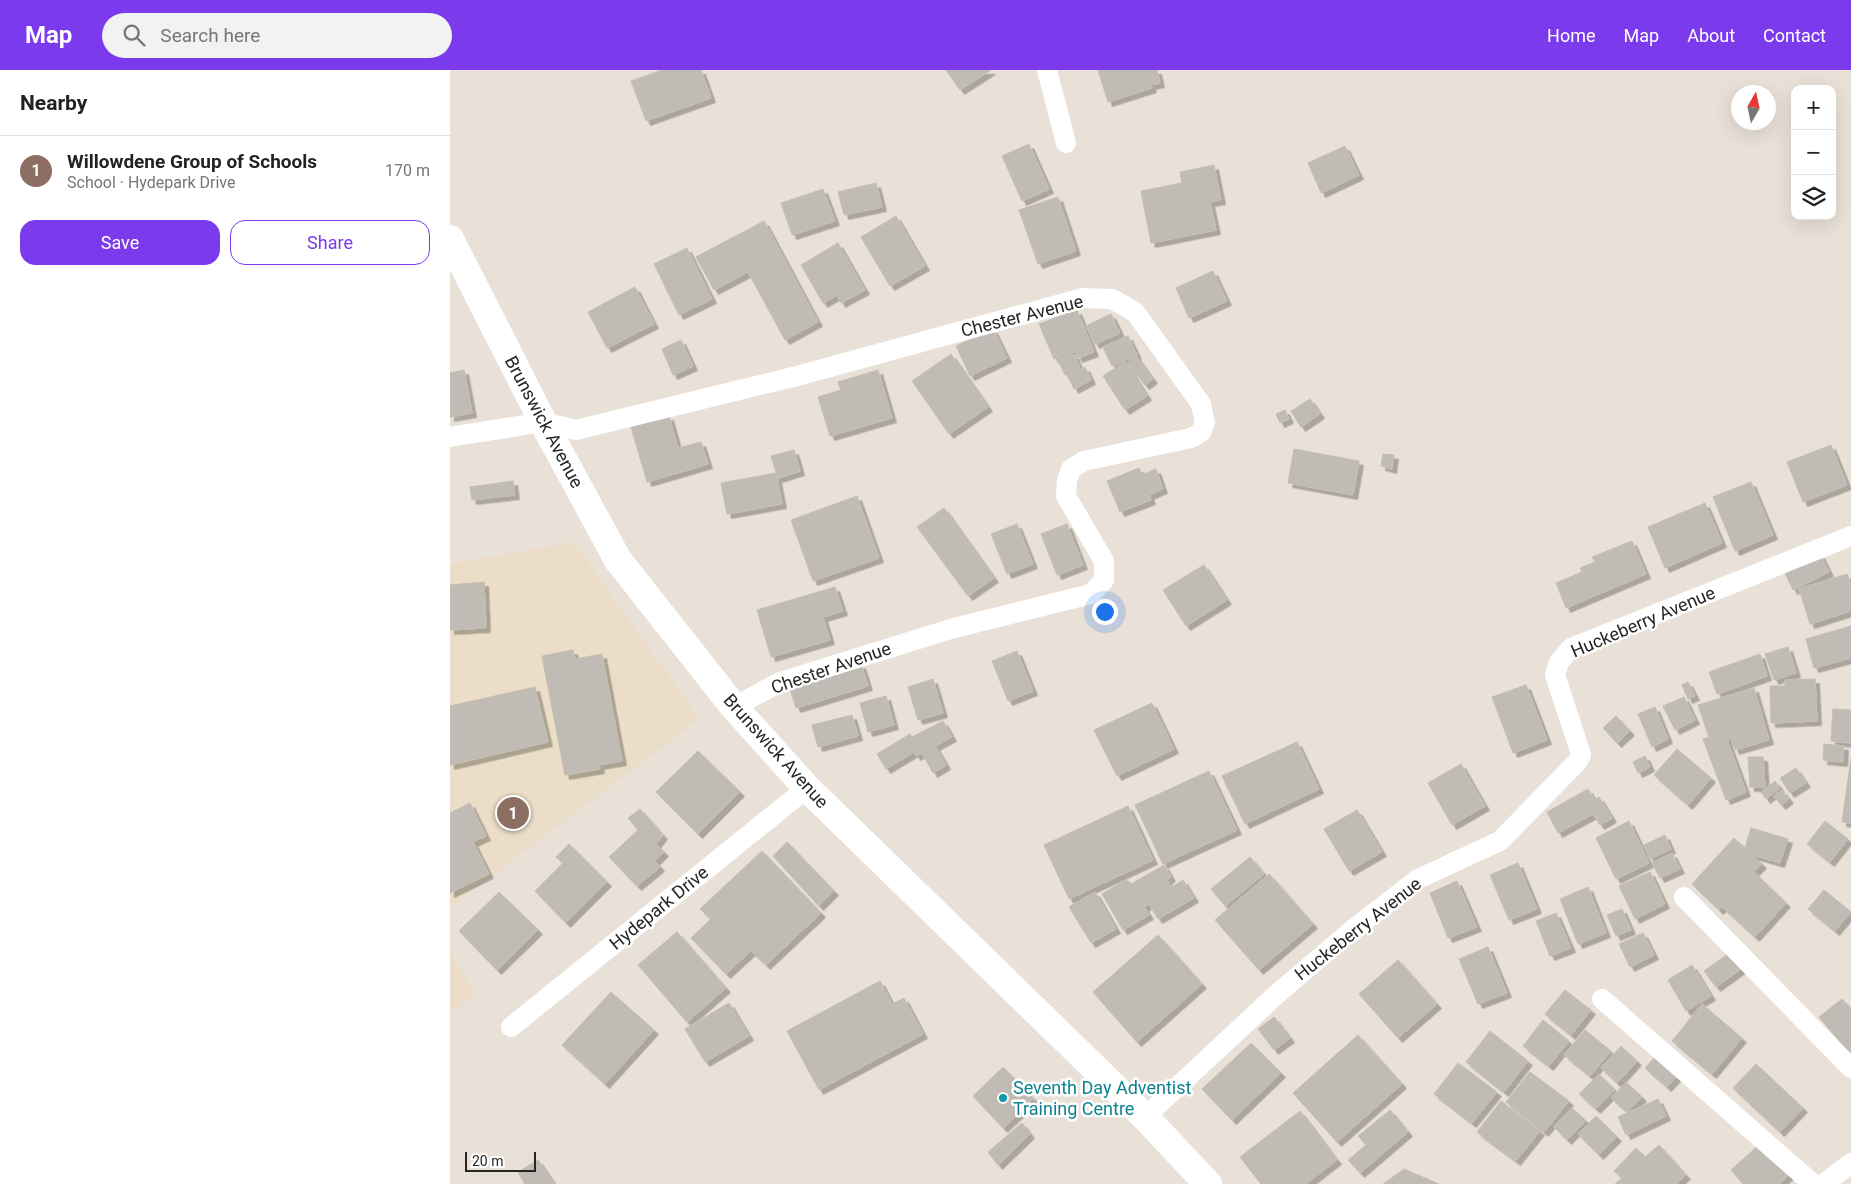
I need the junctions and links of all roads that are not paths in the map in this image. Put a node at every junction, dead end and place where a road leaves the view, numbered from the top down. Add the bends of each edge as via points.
1 (1047, 70) edge
2 (1066, 143) dead end
3 (450, 239) edge
4 (543, 422) junction
5 (450, 437) edge
6 (1851, 536) edge
7 (734, 707) junction
8 (807, 788) junction
9 (1684, 897) dead end
10 (1602, 999) dead end
11 (511, 1027) dead end
12 (1851, 1068) edge
13 (1145, 1117) junction
14 (1851, 1163) edge
15 (1208, 1184) edge
16 (1813, 1184) edge
17 (1824, 1184) edge

1 - 2 street
3 - 4 main road, Brunswick Avenue
4 - 5 street
4 - 7 main road, Brunswick Avenue via 618,560
4 - 7 street, Chester Avenue via 576,430 798,376 1083,298 1112,298 1135,312 1201,404 1205,423 1201,432 1191,438 1084,461 1071,469 1066,496 1104,561 1104,580 1091,594 954,628 780,682
6 - 13 street, Huckeberry Avenue via 1571,648 1559,662 1555,675 1580,748 1578,761 1500,842 1418,879 1277,994
7 - 8 main road, Brunswick Avenue
8 - 11 street, Hydepark Drive
8 - 13 main road, Brunswick Avenue
9 - 12 street
10 - 16 street
13 - 15 main road, Brunswick Avenue
14 - 17 street

